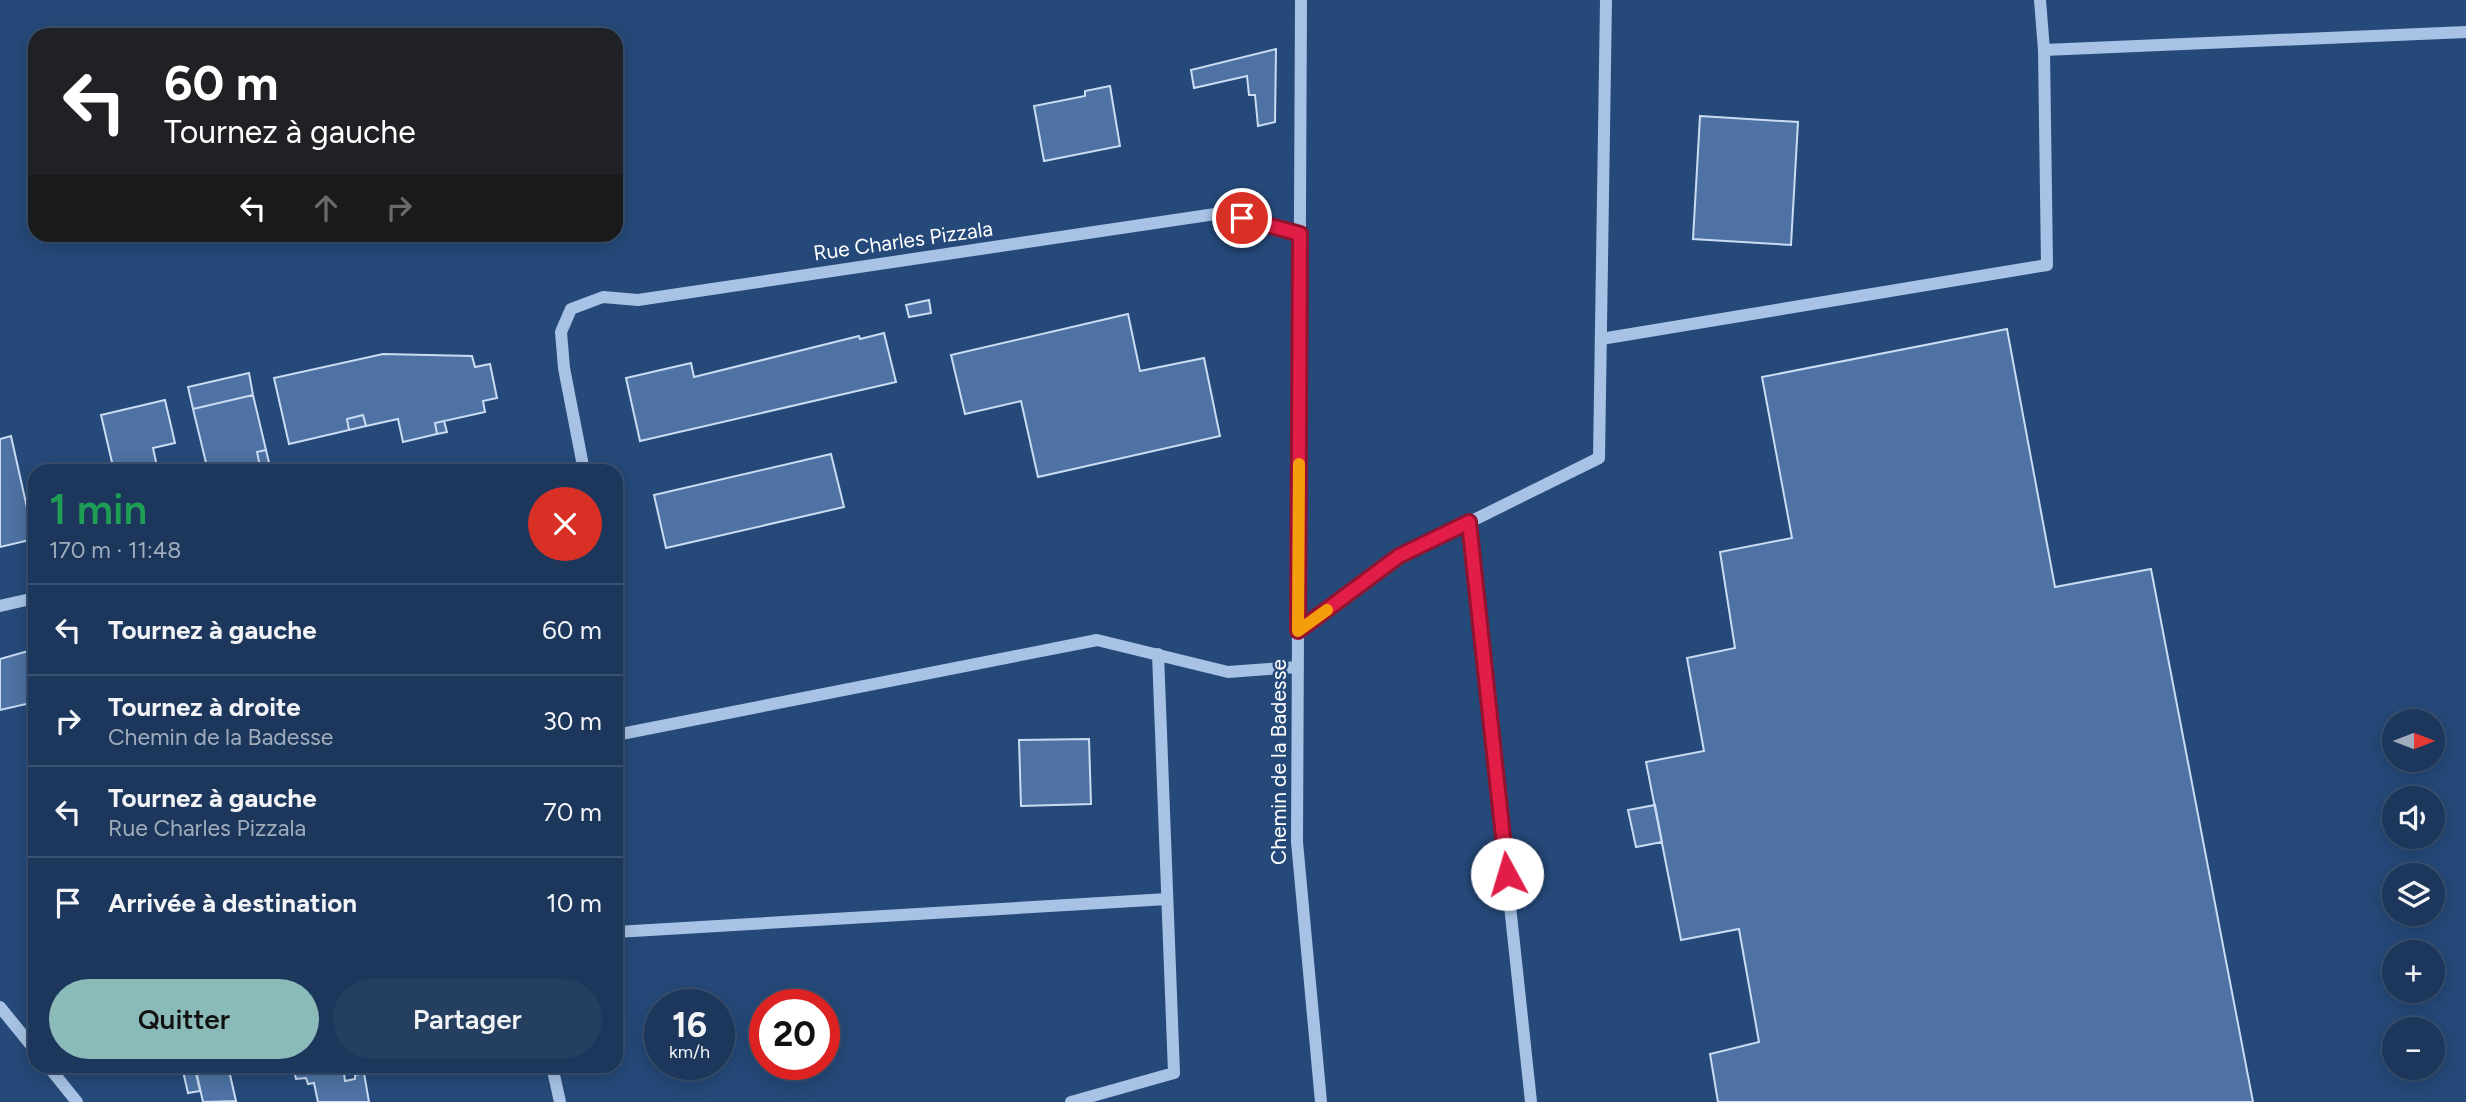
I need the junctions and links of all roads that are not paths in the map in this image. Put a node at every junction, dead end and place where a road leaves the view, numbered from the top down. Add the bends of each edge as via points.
1 (1301, 0) edge
2 (1606, 0) edge
3 (2040, 0) edge
4 (2466, 32) edge
5 (2044, 50) junction
6 (1300, 234) junction
7 (1601, 339) junction
8 (582, 464) edge
9 (1469, 522) junction
10 (28, 600) edge
11 (0, 606) edge
12 (1298, 631) junction
13 (1158, 654) junction
14 (1298, 667) junction
15 (623, 735) edge
16 (1167, 900) junction
17 (623, 932) edge
18 (0, 1007) edge
19 (28, 1041) edge
20 (54, 1073) edge
21 (554, 1073) edge
22 (77, 1102) edge
23 (560, 1102) edge
24 (1071, 1102) edge
25 (1321, 1102) edge
26 (1531, 1102) edge

1 - 6 street, Chemin de la Badesse
2 - 7 street
3 - 5 street
4 - 5 street
5 - 7 street via 2047,265
6 - 8 street, Rue Charles Pizzala via 1222,213 638,300 603,297 571,309 561,332
6 - 12 street, Chemin de la Badesse
7 - 9 street via 1599,458
9 - 12 street via 1399,556
9 - 26 street
10 - 11 street
12 - 14 street, Chemin de la Badesse
13 - 14 street via 1228,672
13 - 15 street via 1097,640
13 - 16 street
14 - 25 street, Chemin de la Badesse via 1297,842
16 - 17 street
16 - 24 street via 1174,1073
18 - 19 street
20 - 22 street
21 - 23 street

